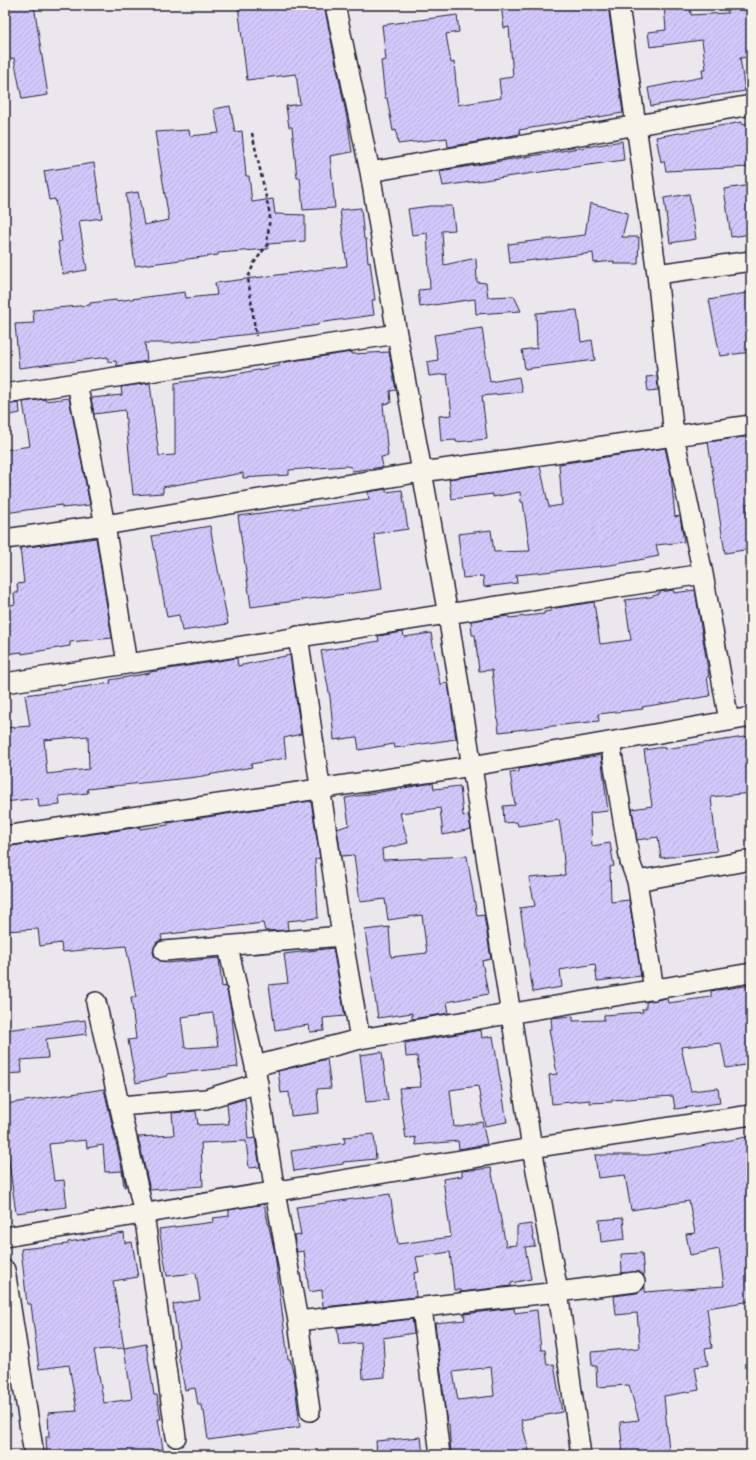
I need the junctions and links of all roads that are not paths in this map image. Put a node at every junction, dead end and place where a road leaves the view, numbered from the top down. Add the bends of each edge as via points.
1 (335, 5) edge
2 (619, 5) edge
3 (751, 105) edge
4 (636, 125) junction
5 (370, 172) junction
6 (751, 261) edge
7 (658, 274) junction
8 (397, 334) junction
9 (77, 383) junction
10 (5, 394) edge
11 (751, 425) edge
12 (674, 436) junction
13 (422, 472) junction
14 (105, 525) junction
15 (5, 539) edge
16 (703, 574) junction
17 (448, 615) junction
18 (298, 636) junction
19 (127, 664) junction
20 (5, 683) edge
21 (751, 717) edge
22 (729, 721) junction
23 (610, 742) junction
24 (472, 766) junction
25 (322, 788) junction
26 (5, 836) edge
27 (751, 860) edge
28 (637, 881) junction
29 (342, 936) junction
30 (228, 947) junction
31 (164, 952) dead end
32 (751, 973) edge
33 (654, 990) junction
34 (96, 1002) dead end
35 (511, 1013) junction
36 (360, 1039) junction
37 (256, 1074) junction
38 (120, 1106) junction
39 (751, 1115) edge
40 (532, 1148) junction
41 (275, 1192) junction
42 (144, 1214) junction
43 (5, 1237) edge
44 (5, 1270) edge
45 (635, 1282) dead end
46 (558, 1292) junction
47 (422, 1308) junction
48 (298, 1321) junction
49 (310, 1411) dead end
50 (176, 1437) dead end
51 (34, 1455) edge
52 (440, 1455) edge
53 (581, 1455) edge

1 - 5 street
2 - 4 street
3 - 4 street
4 - 5 street
4 - 7 street
5 - 8 street
6 - 7 street
7 - 12 street
8 - 9 street
8 - 13 street
9 - 10 street
9 - 14 street
11 - 12 street
12 - 13 street
12 - 16 street
13 - 14 street
13 - 17 street
14 - 15 street
14 - 19 street
16 - 17 street
16 - 22 street
17 - 18 street
17 - 24 street
18 - 19 street
18 - 25 street
19 - 20 street
21 - 22 street
22 - 23 street
23 - 24 street
23 - 28 street via 630,862
24 - 25 street
24 - 35 street
25 - 26 street
25 - 29 street
27 - 28 street
28 - 33 street
29 - 30 street
29 - 36 street
30 - 31 street
30 - 37 street
32 - 33 street
33 - 35 street
34 - 38 street
35 - 36 street
35 - 40 street
36 - 37 street
37 - 38 street via 206,1099
37 - 41 street
38 - 42 street
39 - 40 street
40 - 41 street
40 - 46 street
41 - 42 street
41 - 48 street
42 - 43 street
42 - 50 street
44 - 51 street
45 - 46 street
46 - 47 street
46 - 53 street
47 - 48 street
47 - 52 street
48 - 49 street

